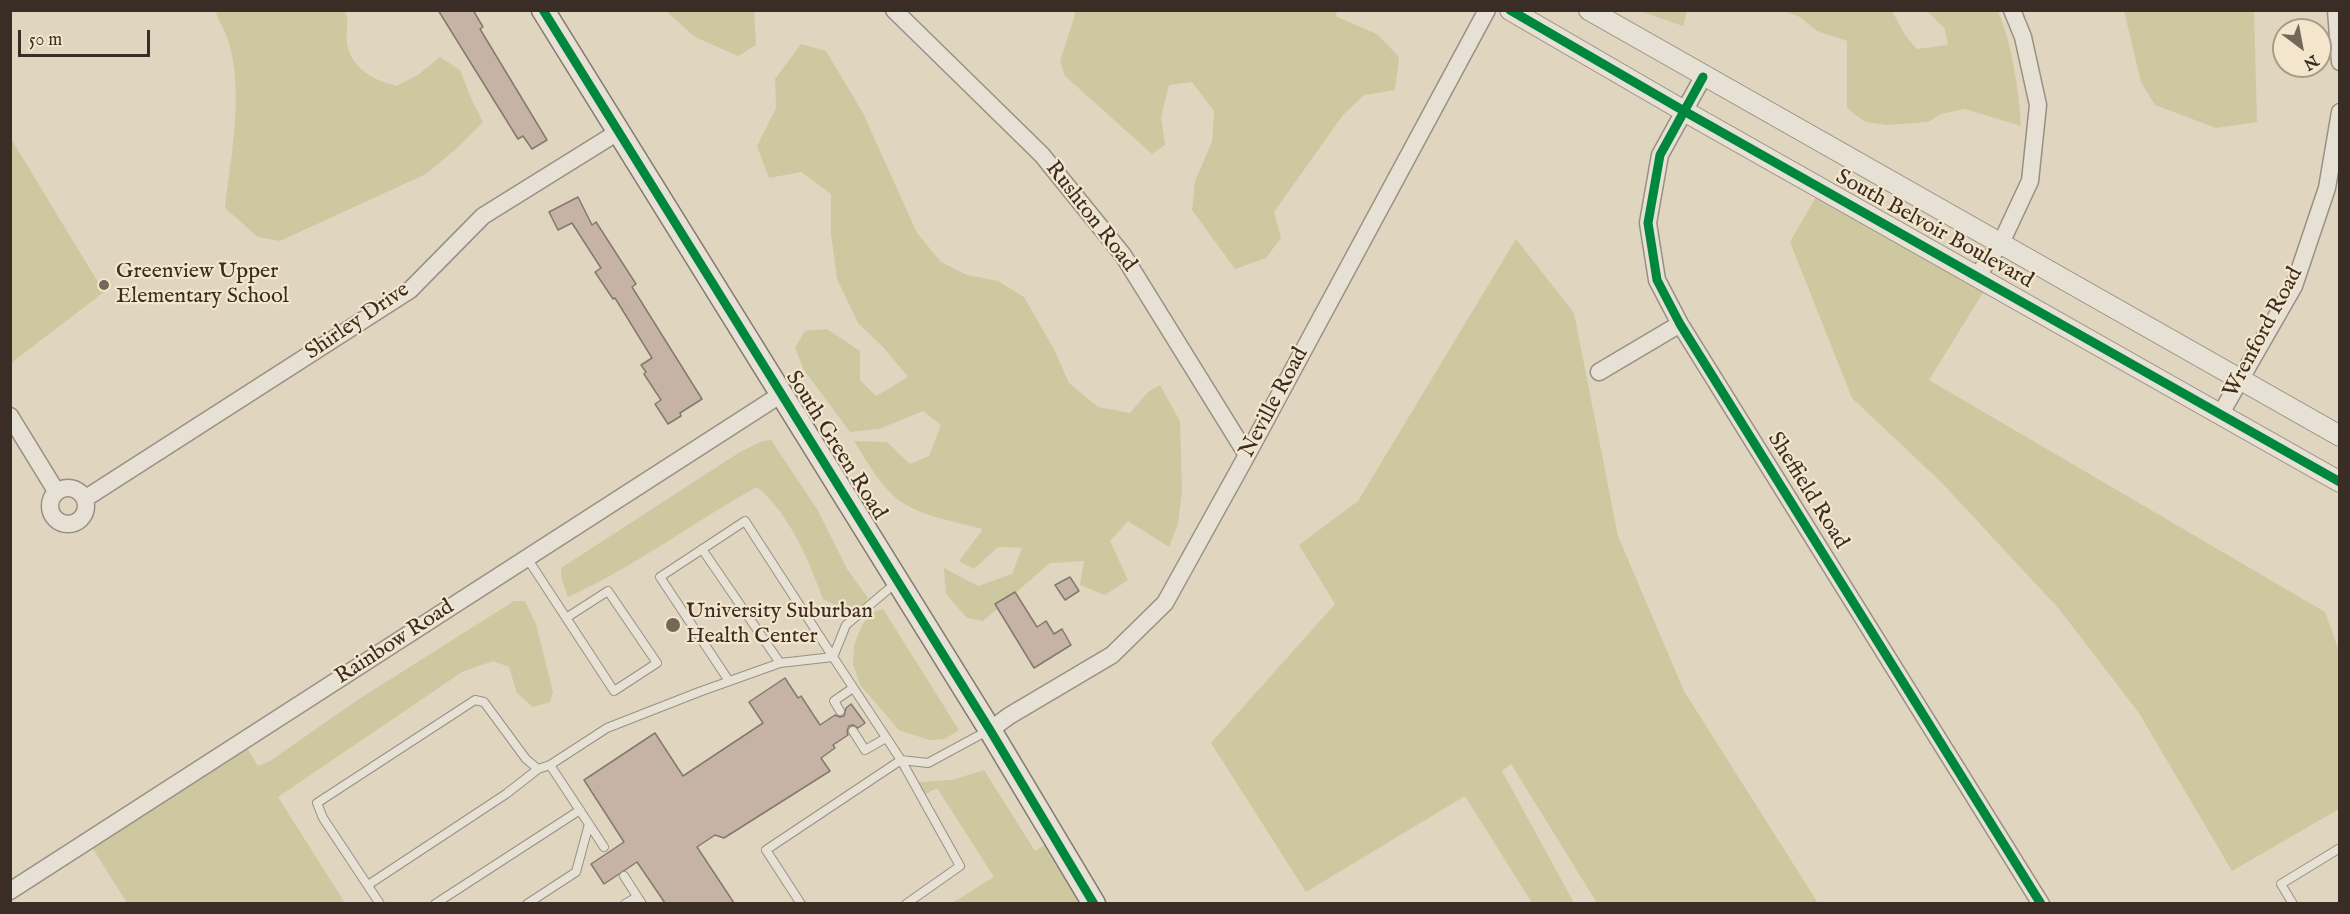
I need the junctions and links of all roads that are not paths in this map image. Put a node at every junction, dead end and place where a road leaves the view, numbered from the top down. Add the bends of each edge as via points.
1 (543, 10) edge
2 (894, 10) edge
3 (1487, 10) edge
4 (1510, 10) edge
5 (1589, 10) edge
6 (2012, 10) edge
7 (2336, 10) edge
8 (2340, 62) edge
9 (1703, 77) junction
10 (1684, 111) junction
11 (2340, 112) edge
12 (618, 132) junction
13 (2001, 243) junction
14 (1977, 276) junction
15 (1680, 324) junction
16 (1599, 372) dead end
17 (2241, 379) junction
18 (780, 395) junction
19 (2220, 415) junction
20 (10, 416) edge
21 (2340, 436) edge
22 (1247, 455) junction
23 (2340, 482) edge
24 (56, 491) junction
25 (86, 498) junction
26 (702, 549) junction
27 (526, 558) junction
28 (897, 582) junction
29 (566, 618) junction
30 (833, 657) junction
31 (780, 663) junction
32 (729, 681) junction
33 (853, 688) junction
34 (840, 711) dead end
35 (990, 730) junction
36 (853, 731) dead end
37 (886, 738) junction
38 (901, 760) junction
39 (550, 765) junction
40 (538, 769) junction
41 (580, 810) junction
42 (589, 824) junction
43 (604, 847) dead end
44 (2340, 848) edge
45 (624, 876) dead end
46 (368, 885) junction
47 (10, 891) edge
48 (640, 900) edge
49 (380, 903) edge
50 (435, 903) edge
51 (527, 903) edge
52 (625, 903) edge
53 (801, 903) edge
54 (906, 903) edge
55 (1094, 903) edge
56 (2041, 903) edge
57 (2293, 903) edge

1 - 12 main road, South Green Road
2 - 22 street, Rushton Road via 1042,155 1123,255
3 - 22 street, Neville Road
4 - 10 street, South Belvoir Boulevard
5 - 9 street, South Belvoir Boulevard
6 - 13 street via 2023,37 2038,105 2030,182
7 - 8 street
9 - 10 street, Sheffield Road
9 - 13 street, South Belvoir Boulevard
10 - 14 street, South Belvoir Boulevard
10 - 15 street, Sheffield Road via 1660,155 1648,223 1657,280
11 - 17 street, Wrenford Road via 2327,188 2294,286
12 - 18 main road, South Green Road
12 - 25 street, Shirley Drive via 483,216 410,290
13 - 14 street
13 - 17 street, South Belvoir Boulevard
14 - 19 street, South Belvoir Boulevard
15 - 16 street
15 - 56 street, Sheffield Road
17 - 19 street, Wrenford Road
17 - 21 street, South Belvoir Boulevard
18 - 27 street, Rainbow Road
18 - 28 main road, South Green Road
19 - 23 street, South Belvoir Boulevard
20 - 24 street
22 - 35 street, Neville Road via 1165,603 1112,655
24 - 25 street via 65,487 77,489
24 - 25 street via 50,507 58,521 65,524 80,520 87,506
26 - 30 lane via 746,521
26 - 31 lane
26 - 32 lane via 660,577
27 - 29 lane
27 - 47 street, Rainbow Road
28 - 30 lane via 846,625
28 - 35 main road, South Green Road
29 - 29 lane via 614,691 657,663 608,591
30 - 31 lane
30 - 33 lane
31 - 32 lane
32 - 39 lane via 607,728
33 - 34 lane via 834,701
33 - 37 lane
35 - 38 lane via 928,763
35 - 55 main road, South Green Road
36 - 37 lane via 865,750
37 - 38 lane
38 - 53 lane via 766,850
38 - 54 lane via 960,866
39 - 40 lane
39 - 41 lane
40 - 46 lane via 506,795
40 - 46 lane via 526,759 484,702 475,700 317,803
41 - 42 lane
41 - 50 lane
42 - 43 lane
42 - 51 lane via 576,872
44 - 57 lane via 2281,884
45 - 48 lane
46 - 49 lane
48 - 52 lane

